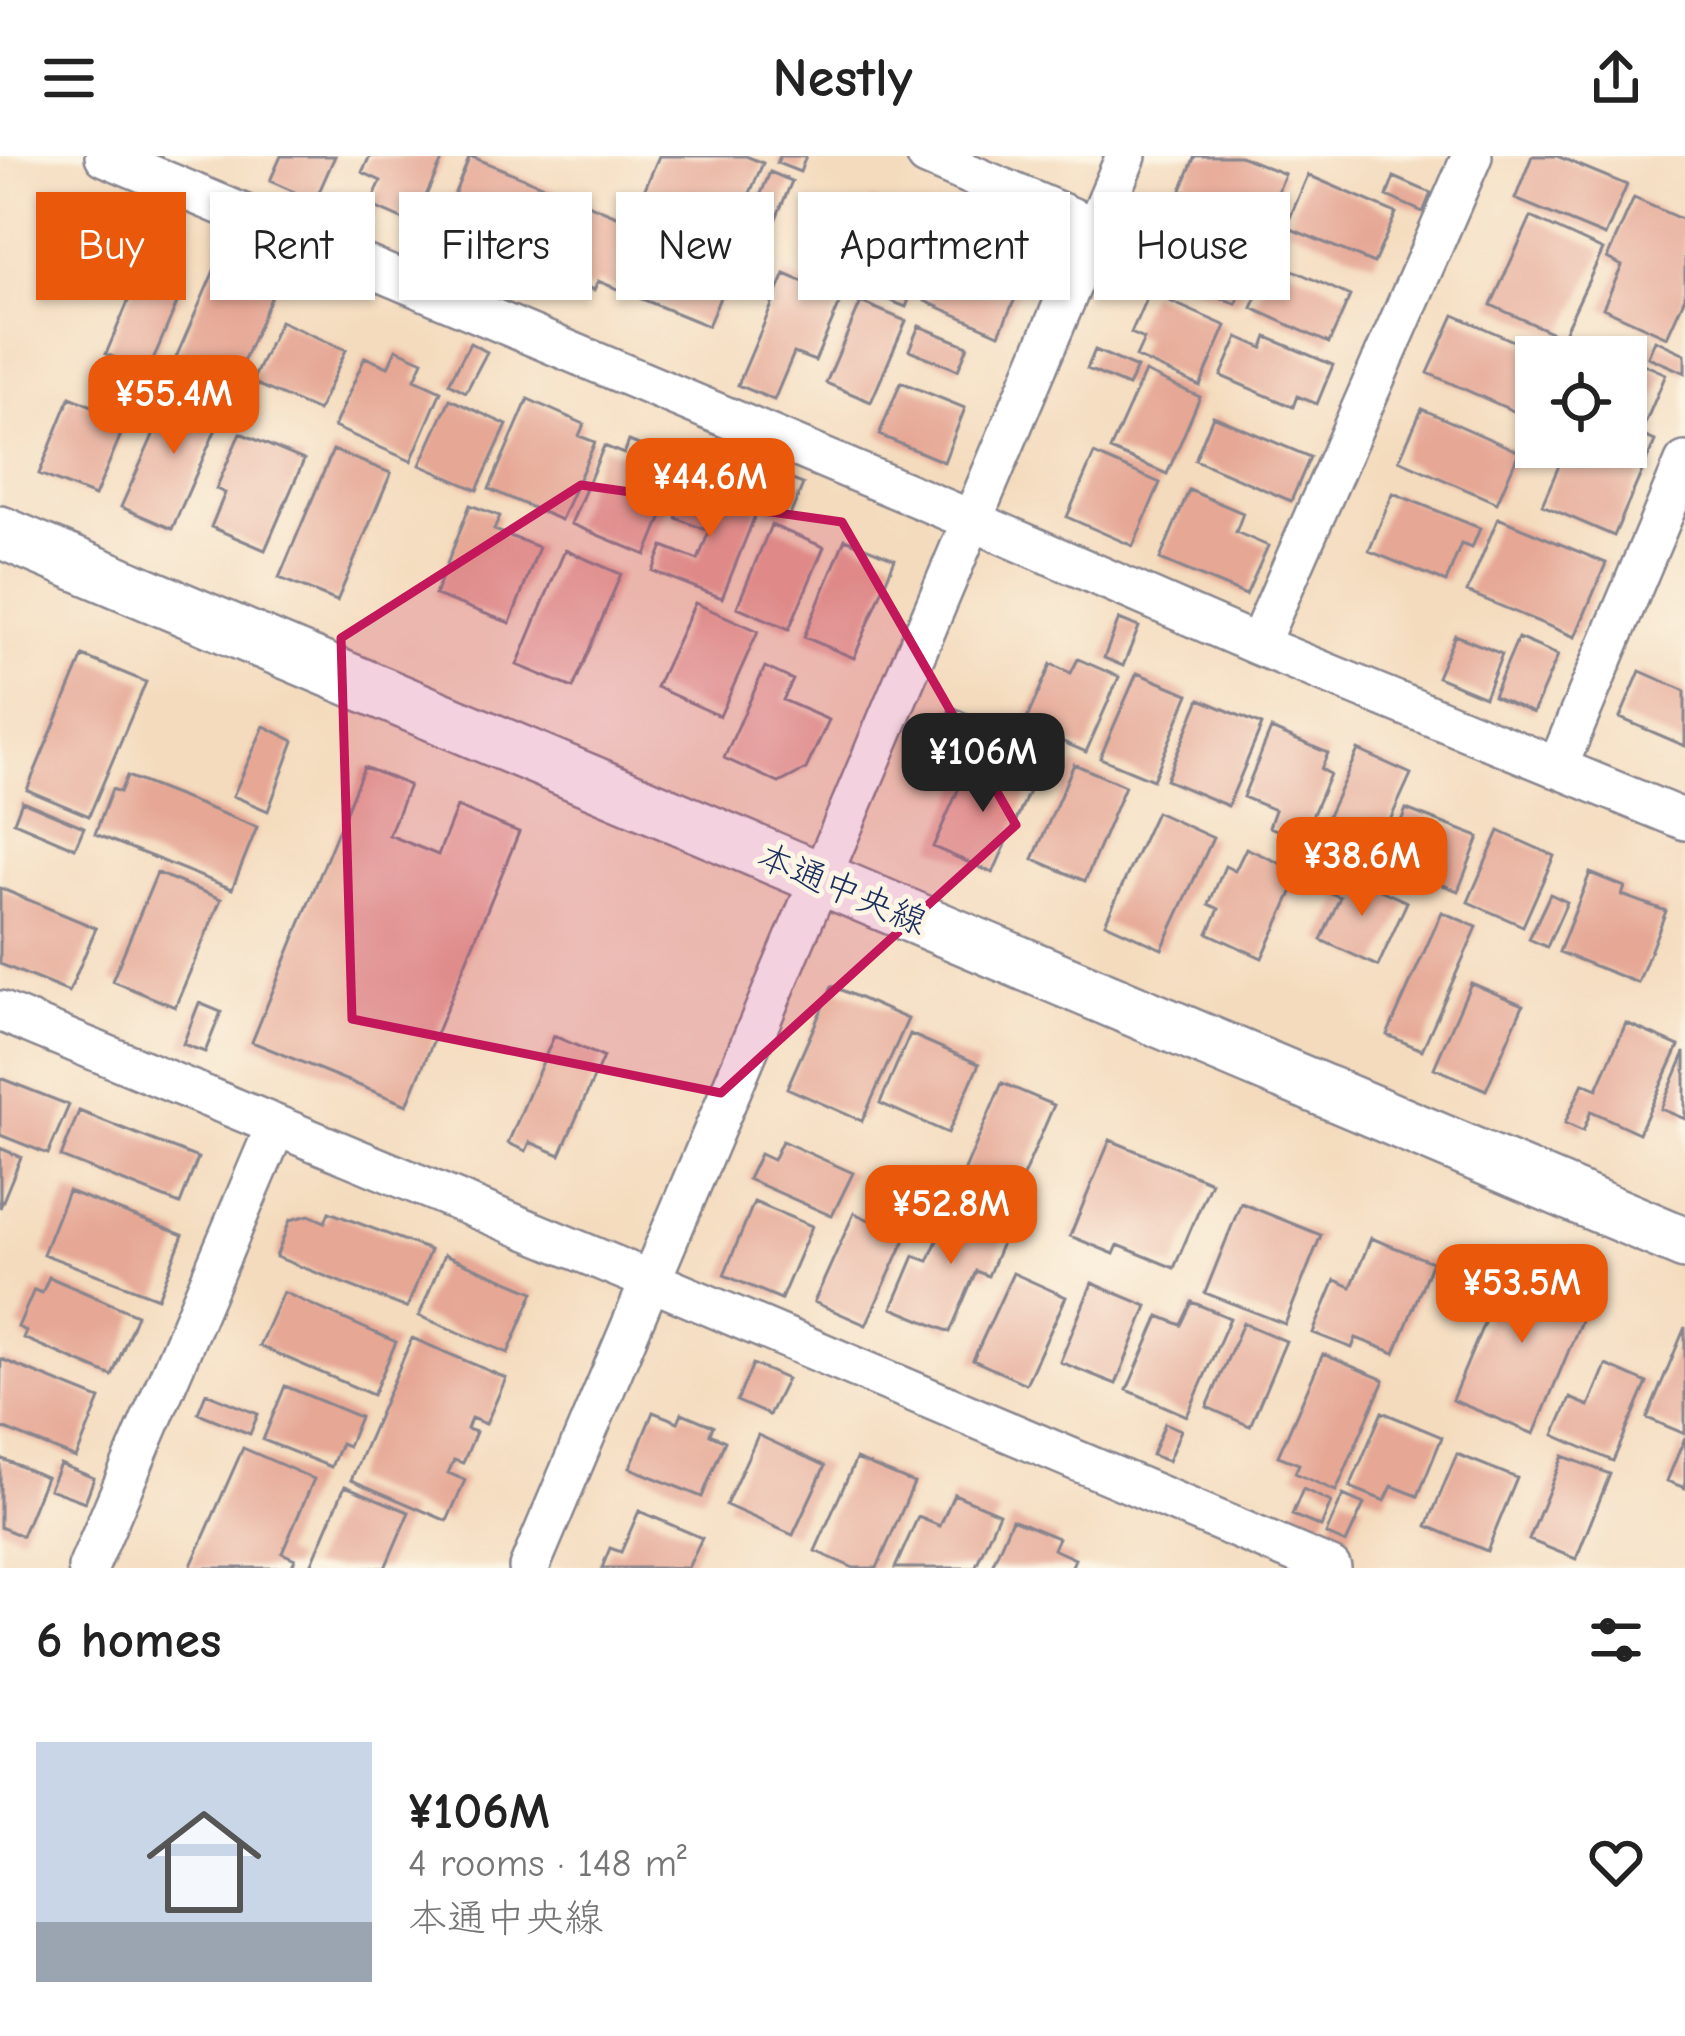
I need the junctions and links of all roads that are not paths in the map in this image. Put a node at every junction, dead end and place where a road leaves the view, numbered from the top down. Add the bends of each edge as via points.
1 (105, 156) edge
2 (927, 156) edge
3 (1126, 156) edge
4 (1472, 156) edge
5 (1111, 192) edge
6 (1094, 227) edge
7 (1094, 233) edge
8 (1685, 462) edge
9 (971, 520) junction
10 (0, 532) edge
11 (1258, 645) junction
12 (1557, 768) junction
13 (1685, 820) edge
14 (818, 879) junction
15 (0, 1011) edge
16 (275, 1126) junction
17 (1685, 1243) edge
18 (650, 1280) junction
19 (88, 1568) edge
20 (529, 1568) edge
21 (1331, 1568) edge

1 - 9 street
2 - 6 street
3 - 5 street
4 - 11 street
7 - 9 street
8 - 12 street
9 - 11 street
9 - 14 street
10 - 14 street, 本通中央線
11 - 12 street
12 - 13 street
14 - 17 street, 本通中央線
14 - 18 street
15 - 16 street
16 - 18 street
16 - 19 street
18 - 20 street
18 - 21 street

